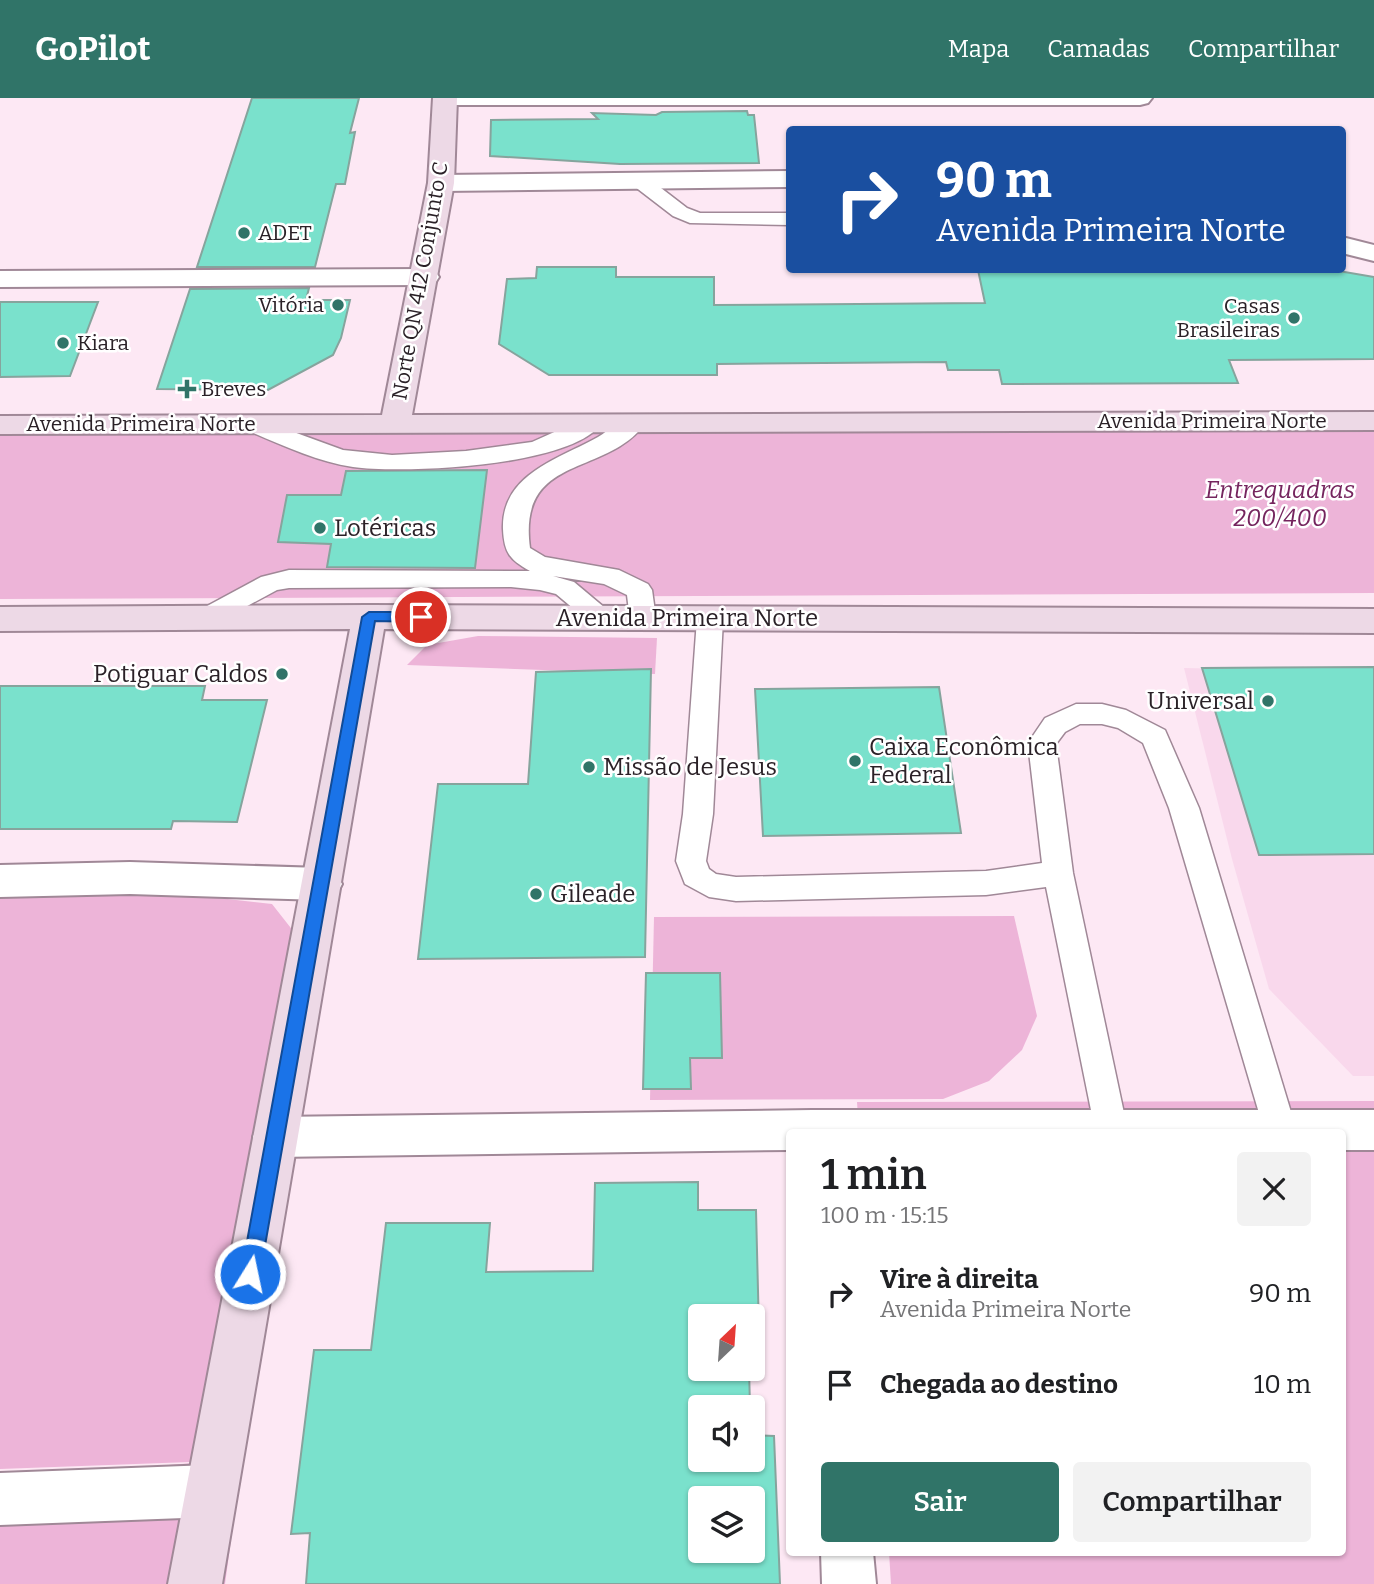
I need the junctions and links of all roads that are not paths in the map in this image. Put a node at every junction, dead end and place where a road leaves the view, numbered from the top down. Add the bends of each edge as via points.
1 (445, 98) edge
2 (682, 98) edge
3 (900, 98) edge
4 (1140, 98) edge
5 (1011, 99) edge
6 (786, 179) edge
7 (641, 182) junction
8 (441, 183) junction
9 (786, 219) edge
10 (1346, 247) edge
11 (1374, 253) edge
12 (425, 277) junction
13 (0, 279) edge
14 (1374, 421) edge
15 (634, 422) junction
16 (250, 423) junction
17 (395, 423) junction
18 (590, 423) junction
19 (0, 425) edge
20 (518, 552) junction
21 (511, 578) junction
22 (369, 617) junction
23 (205, 618) junction
24 (602, 619) junction
25 (643, 619) junction
26 (710, 619) junction
27 (0, 620) edge
28 (1374, 621) edge
29 (1058, 873) junction
30 (0, 881) edge
31 (322, 884) junction
32 (1112, 1129) edge
33 (1282, 1129) edge
34 (1346, 1130) edge
35 (1374, 1130) edge
36 (786, 1131) edge
37 (275, 1138) junction
38 (210, 1492) junction
39 (0, 1499) edge
40 (847, 1556) edge
41 (195, 1584) edge
42 (849, 1584) edge

1 - 2 street
1 - 8 main road, Norte QN 412 Conjunto C
2 - 3 street
3 - 5 street
4 - 5 street
6 - 7 street
7 - 8 street
7 - 9 lane via 680,212 698,219
8 - 12 main road, Norte QN 412 Conjunto C
10 - 11 street
12 - 13 street
12 - 17 main road, Norte QN 412 Conjunto C
14 - 15 main road, Avenida Primeira Norte
15 - 18 main road, Avenida Primeira Norte
15 - 20 lane via 617,438 530,483 518,506
16 - 17 main road, Avenida Primeira Norte
16 - 18 lane via 351,459 403,461 533,449
16 - 19 main road, Avenida Primeira Norte
17 - 18 main road, Avenida Primeira Norte
20 - 21 lane
20 - 25 lane via 538,565 610,576 639,590
21 - 23 lane via 289,579 270,583
21 - 24 lane via 565,588
22 - 23 main road, Avenida Primeira Norte
22 - 24 main road, Avenida Primeira Norte
22 - 31 main road
23 - 27 main road, Avenida Primeira Norte
24 - 25 main road, Avenida Primeira Norte
25 - 26 main road, Avenida Primeira Norte
26 - 28 main road, Avenida Primeira Norte
26 - 29 lane via 691,861 696,876 709,885 736,889 986,883
29 - 32 lane
29 - 33 lane via 1042,743 1055,725 1076,714 1126,720 1155,737 1184,808
30 - 31 street via 130,878
31 - 37 main road
34 - 35 street
36 - 37 street
37 - 38 main road
38 - 39 street
38 - 41 main road
40 - 42 street

